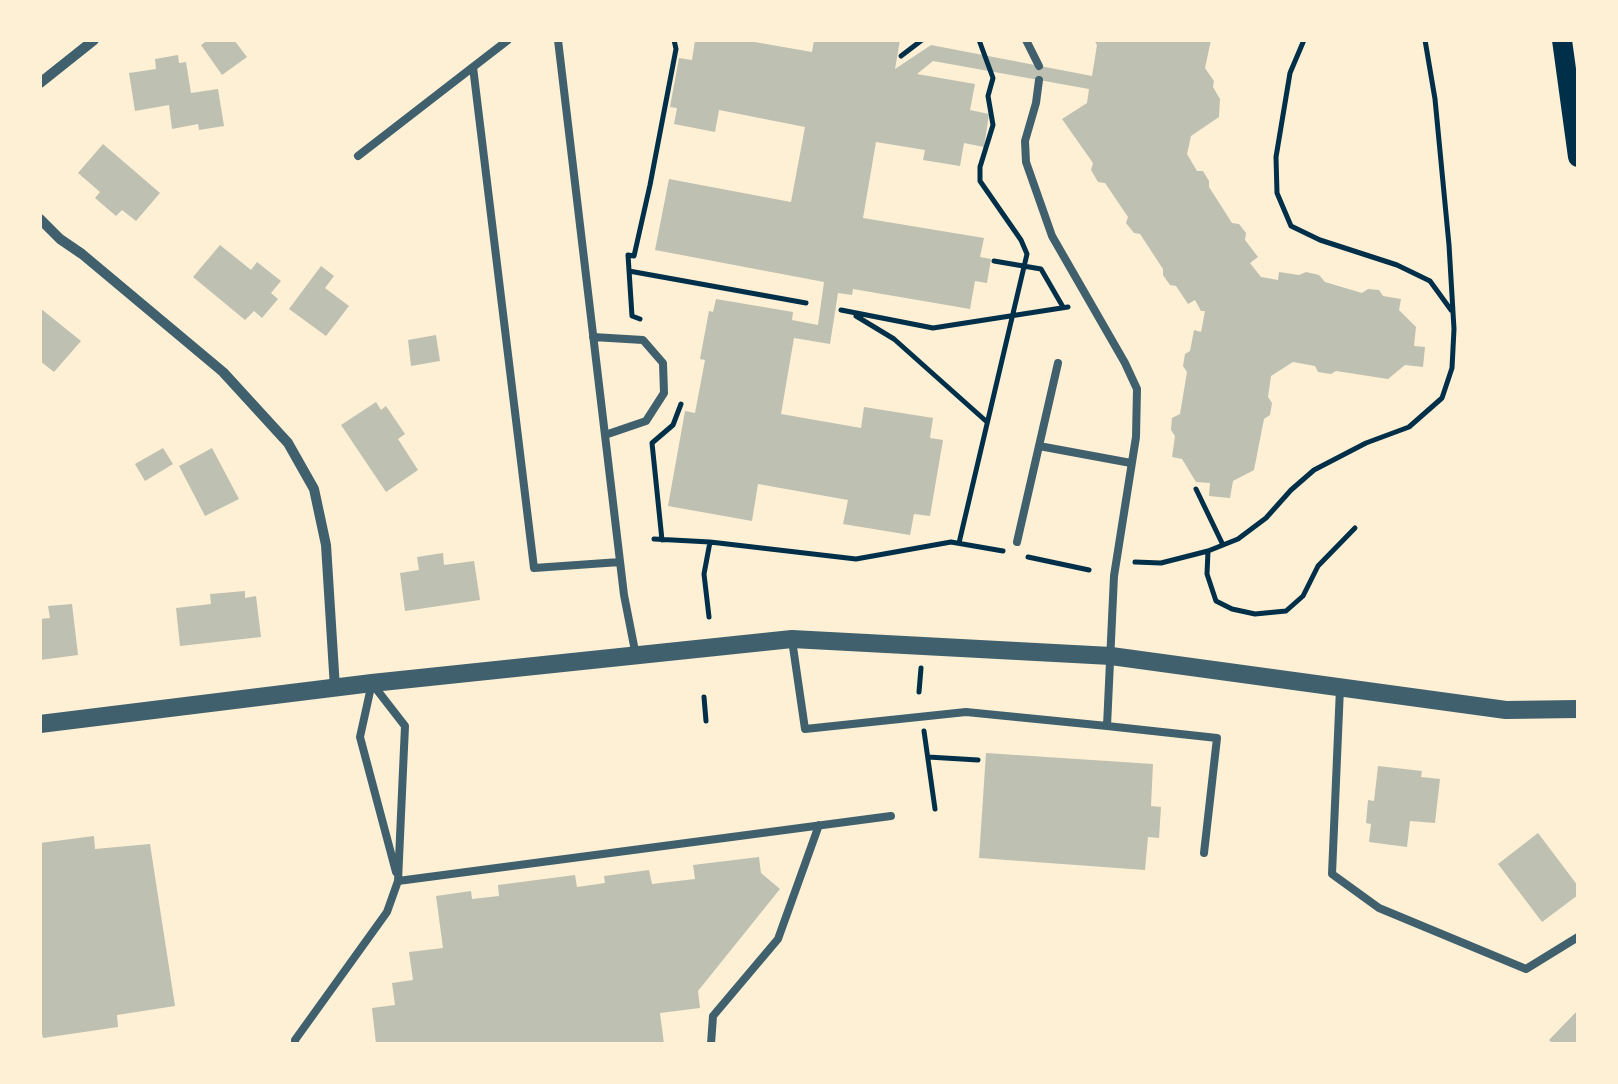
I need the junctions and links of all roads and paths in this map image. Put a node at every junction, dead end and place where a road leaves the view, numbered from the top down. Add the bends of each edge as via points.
1 (94, 40) edge
2 (508, 40) edge
3 (558, 40) edge
4 (674, 40) edge
5 (922, 40) edge
6 (979, 40) edge
7 (1026, 40) edge
8 (1304, 40) edge
9 (1425, 40) edge
10 (1562, 40) edge
11 (901, 56) dead end
12 (1039, 66) dead end
13 (473, 68) junction
14 (1039, 80) dead end
15 (40, 83) edge
16 (358, 156) dead end
17 (1578, 157) edge
18 (40, 219) edge
19 (994, 261) dead end
20 (1024, 266) junction
21 (629, 271) junction
22 (806, 303) dead end
23 (841, 310) dead end
24 (850, 312) junction
25 (1453, 312) junction
26 (1012, 316) junction
27 (644, 321) dead end
28 (593, 338) junction
29 (1058, 363) dead end
30 (682, 398) dead end
31 (988, 422) junction
32 (605, 435) junction
33 (1039, 446) junction
34 (1132, 463) junction
35 (1196, 489) dead end
36 (1355, 528) dead end
37 (710, 542) junction
38 (1017, 542) dead end
39 (959, 543) junction
40 (1223, 545) junction
41 (1208, 551) junction
42 (1005, 552) dead end
43 (1022, 555) dead end
44 (620, 562) junction
45 (1135, 562) dead end
46 (1089, 570) dead end
47 (708, 617) dead end
48 (792, 640) junction
49 (636, 656) junction
50 (1111, 656) junction
51 (921, 665) dead end
52 (372, 683) junction
53 (334, 688) junction
54 (1340, 688) junction
55 (919, 692) dead end
56 (704, 697) dead end
57 (1578, 709) edge
58 (706, 721) dead end
59 (40, 724) edge
60 (1108, 726) junction
61 (924, 728) dead end
62 (928, 757) junction
63 (978, 760) dead end
64 (935, 809) dead end
65 (890, 816) dead end
66 (819, 825) junction
67 (1204, 853) dead end
68 (398, 881) junction
69 (1578, 937) edge
70 (295, 1044) edge
71 (710, 1044) edge

1 - 15 street
2 - 13 lane
3 - 28 lane
4 - 21 path
5 - 11 path
6 - 20 path via 993,78 993,125 980,181 1021,240
7 - 12 lane
8 - 25 path via 1290,73 1276,157 1277,193 1292,226 1430,281
9 - 25 path
10 - 17 main road
13 - 16 lane
13 - 44 lane via 534,568
14 - 34 lane via 1026,162 1052,236 1137,388
18 - 53 street via 223,372 288,443 314,490 326,545
19 - 20 path
20 - 26 path
20 - 26 path via 1041,269 1065,308
21 - 22 path
21 - 27 path via 632,316
23 - 24 path
24 - 26 path via 932,328
24 - 31 path via 894,338
25 - 40 path via 1452,368 1442,398 1410,428 1314,470 1266,518
26 - 31 path
28 - 32 lane
28 - 32 lane via 643,340 663,362 664,392 646,421
29 - 33 lane
30 - 37 path via 673,425 652,443 658,540
31 - 39 path
32 - 44 lane
33 - 34 lane
33 - 38 lane
34 - 50 lane via 1114,576
35 - 40 path
36 - 41 path via 1286,611 1256,614 1216,601
37 - 39 path via 856,559
37 - 47 path via 704,574
39 - 42 path
40 - 41 path
41 - 45 path
43 - 46 path
44 - 49 lane
48 - 49 street
48 - 50 street
48 - 60 lane via 805,729 966,712
49 - 52 street
50 - 54 street
50 - 60 lane
51 - 55 path
52 - 53 street
52 - 68 lane via 360,737
52 - 68 lane via 405,726
53 - 59 street
54 - 57 street via 1506,710
54 - 69 lane via 1332,874 1379,908 1526,969
56 - 58 path
60 - 67 lane via 1217,738
61 - 62 path
62 - 63 path
62 - 64 path
65 - 66 lane
66 - 68 lane
66 - 71 lane via 778,938 714,1016
68 - 70 lane via 387,912

